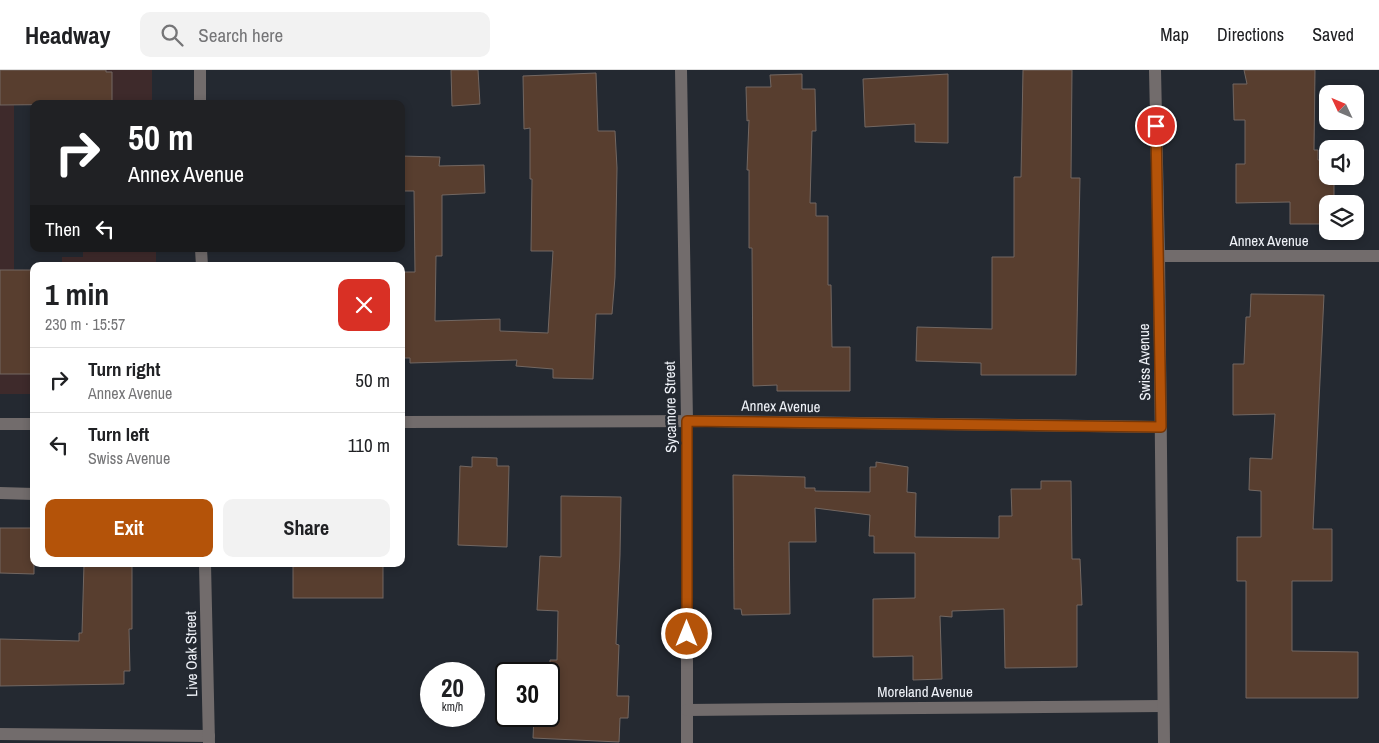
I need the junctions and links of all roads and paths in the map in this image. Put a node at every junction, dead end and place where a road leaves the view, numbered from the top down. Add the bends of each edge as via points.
1 (200, 70) edge
2 (681, 70) edge
3 (1155, 70) edge
4 (200, 100) edge
5 (1159, 256) junction
6 (1379, 256) edge
7 (687, 421) junction
8 (405, 422) edge
9 (0, 424) edge
10 (30, 424) edge
11 (1161, 427) junction
12 (0, 493) edge
13 (30, 494) edge
14 (205, 567) edge
15 (1163, 706) junction
16 (687, 710) junction
17 (0, 734) edge
18 (209, 739) edge
19 (687, 743) edge
20 (1164, 743) edge

1 - 4 street
2 - 7 street, Sycamore Street
3 - 5 street, Swiss Avenue
5 - 6 street, Annex Avenue
5 - 11 street, Swiss Avenue
7 - 8 street, Annex Avenue
7 - 11 street, Annex Avenue
7 - 16 street, Sycamore Street
9 - 10 street
11 - 15 street, Swiss Avenue
12 - 13 street
14 - 18 street, Live Oak Street
15 - 16 street, Moreland Avenue
15 - 20 street, Swiss Avenue
16 - 19 street, Sycamore Street
17 - 18 street

